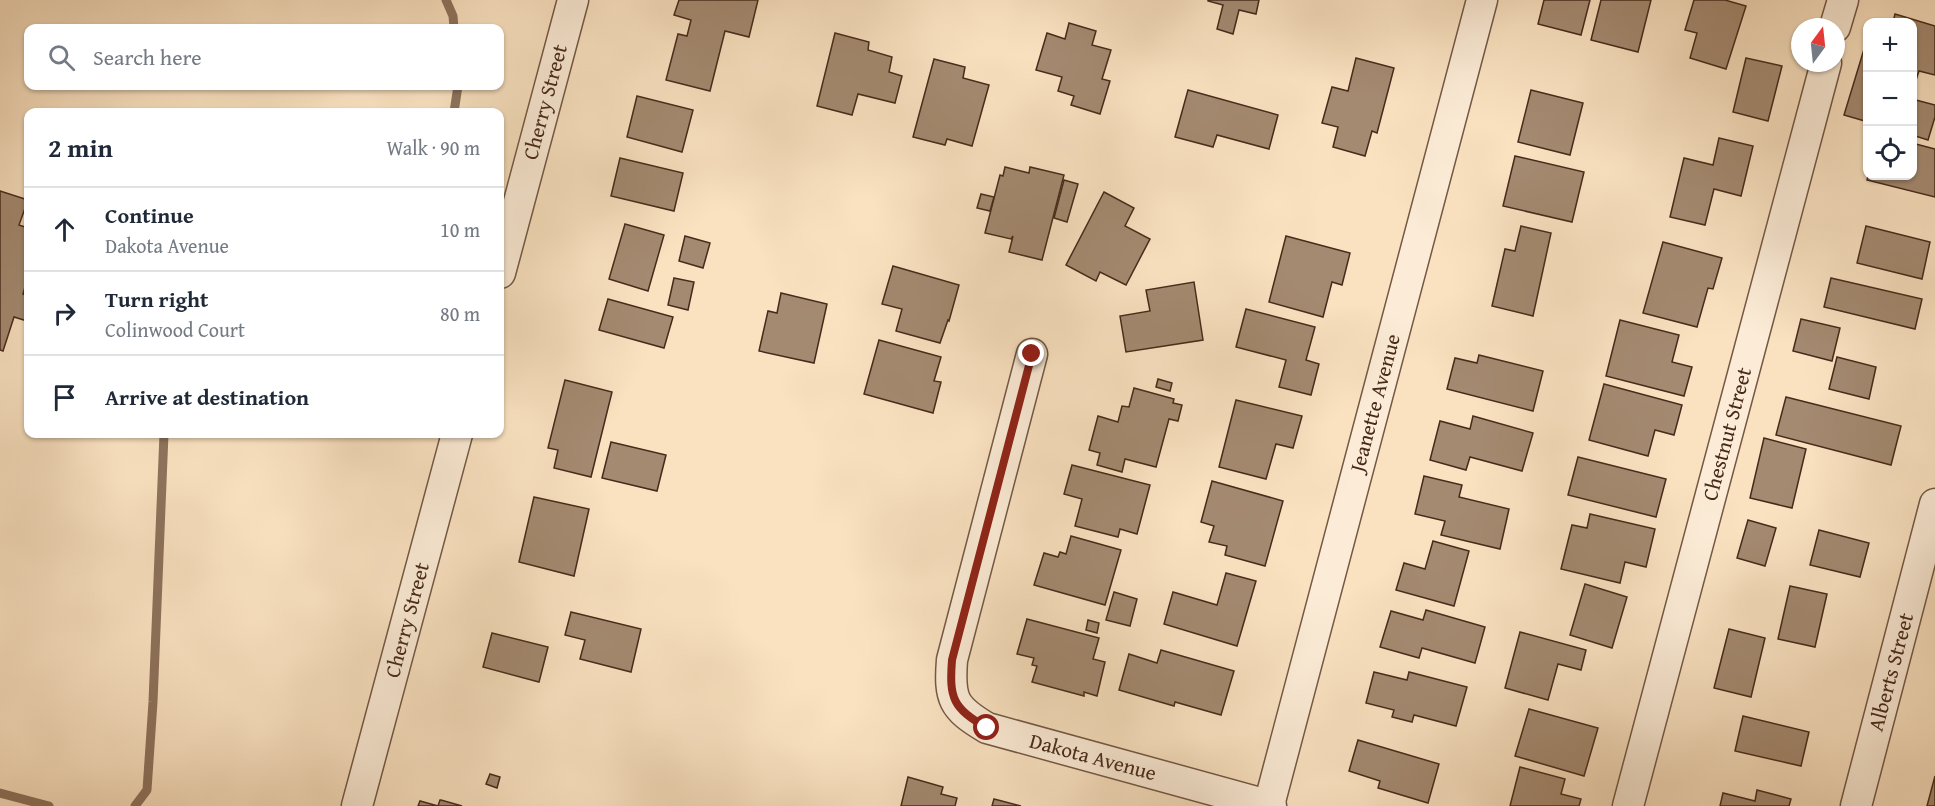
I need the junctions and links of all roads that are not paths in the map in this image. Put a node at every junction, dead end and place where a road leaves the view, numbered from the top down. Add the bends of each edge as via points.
1 (573, 0) edge
2 (1482, 0) edge
3 (1843, 0) edge
4 (1838, 18) edge
5 (1824, 72) edge
6 (504, 258) edge
7 (1032, 354) dead end
8 (456, 438) edge
9 (1935, 504) edge
10 (357, 806) edge
11 (1270, 806) edge
12 (1628, 806) edge
13 (1856, 806) edge

1 - 6 street, Cherry Street
2 - 11 street, Jeanette Avenue
3 - 4 street
5 - 12 street, Chestnut Street
7 - 11 street, Dakota Avenue via 952,660 950,685 956,704 987,728
8 - 10 street, Cherry Street
9 - 13 street, Alberts Street

